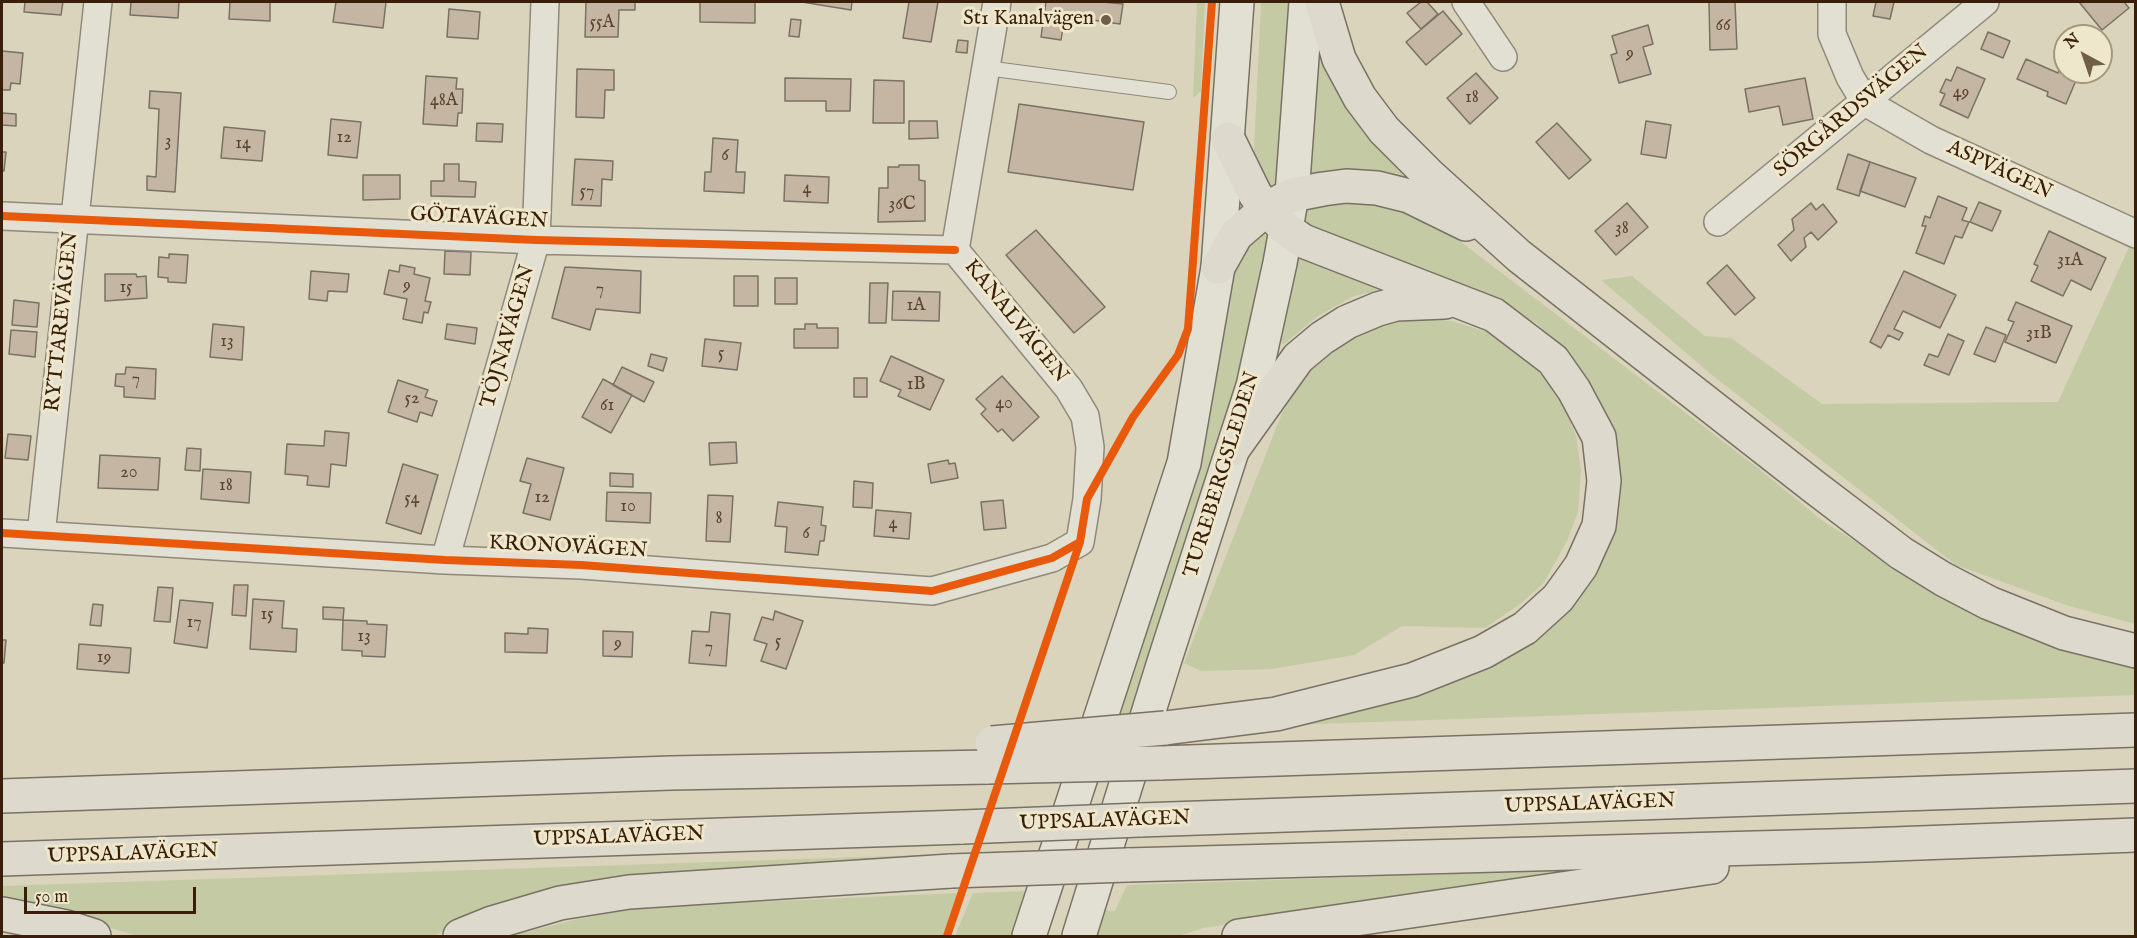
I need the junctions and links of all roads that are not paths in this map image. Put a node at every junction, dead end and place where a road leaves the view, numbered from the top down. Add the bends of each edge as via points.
1 (98, 2) edge
2 (545, 2) edge
3 (997, 2) edge
4 (1237, 2) edge
5 (1306, 2) edge
6 (1322, 2) edge
7 (1466, 2) edge
8 (1832, 2) edge
9 (1985, 2) edge
10 (1503, 57) dead end
11 (986, 68) junction
12 (1169, 92) dead end
13 (1865, 102) junction
14 (1228, 139) junction
15 (1281, 211) junction
16 (2, 216) edge
17 (74, 218) junction
18 (1718, 222) dead end
19 (2136, 234) edge
20 (536, 240) junction
21 (956, 250) junction
22 (1519, 256) junction
23 (1218, 267) junction
24 (1457, 301) junction
25 (1233, 449) junction
26 (1088, 499) joint
27 (2, 533) edge
28 (40, 535) junction
29 (445, 560) junction
30 (2136, 651) edge
31 (2136, 730) edge
32 (990, 755) junction
33 (2136, 786) edge
34 (2, 796) edge
35 (2136, 835) edge
36 (1866, 845) junction
37 (2, 859) edge
38 (2, 914) edge
39 (94, 936) edge
40 (460, 936) edge
41 (1029, 936) edge
42 (1079, 936) edge
43 (1239, 936) edge

1 - 17 street, RYTTAREVÄGEN
2 - 20 street, TÖJNAVÄGEN
3 - 11 street, KANALVÄGEN
4 - 14 main road, TUREBERGSLEDEN
5 - 15 main road, TUREBERGSLEDEN
6 - 22 highway via 1339,59 1360,98 1384,130
7 - 10 street
8 - 13 street via 1832,34
9 - 13 street, SÖRGÅRDSVÄGEN
11 - 12 lane
11 - 21 street, KANALVÄGEN
13 - 18 street, SÖRGÅRDSVÄGEN
13 - 19 street, ASPVÄGEN via 1931,140
14 - 15 highway via 1245,177
14 - 23 main road, TUREBERGSLEDEN
15 - 22 highway via 1346,186 1377,188 1409,196 1450,215
15 - 23 highway via 1236,235
15 - 24 highway via 1303,241
15 - 25 main road, TUREBERGSLEDEN via 1280,263 1253,386
16 - 17 street, GÖTAVÄGEN
17 - 20 street, GÖTAVÄGEN
17 - 28 street, RYTTAREVÄGEN
20 - 21 street, GÖTAVÄGEN
20 - 29 street, TÖJNAVÄGEN
21 - 26 street, KANALVÄGEN via 1069,388 1085,416 1090,447
22 - 30 highway via 1901,553 1989,603 2064,633
23 - 41 main road, TUREBERGSLEDEN via 1184,463
24 - 25 highway via 1396,304 1347,322 1322,338 1298,358
24 - 32 highway, bridge via 1494,315 1553,360 1599,437 1604,481 1599,526 1581,566 1558,598 1525,628 1483,652 1412,680 1276,714
25 - 42 main road, TUREBERGSLEDEN
26 - 29 street, KRONOVÄGEN via 1080,542 1053,558 932,591 581,565
27 - 28 street, KRONOVÄGEN
28 - 29 street, KRONOVÄGEN
31 - 32 highway, bridge via 1160,763
32 - 34 highway via 671,773
33 - 37 highway, UPPSALAVÄGEN, bridge
35 - 36 highway
36 - 40 highway, bridge via 951,871 629,892 560,903
36 - 43 highway
38 - 39 highway

